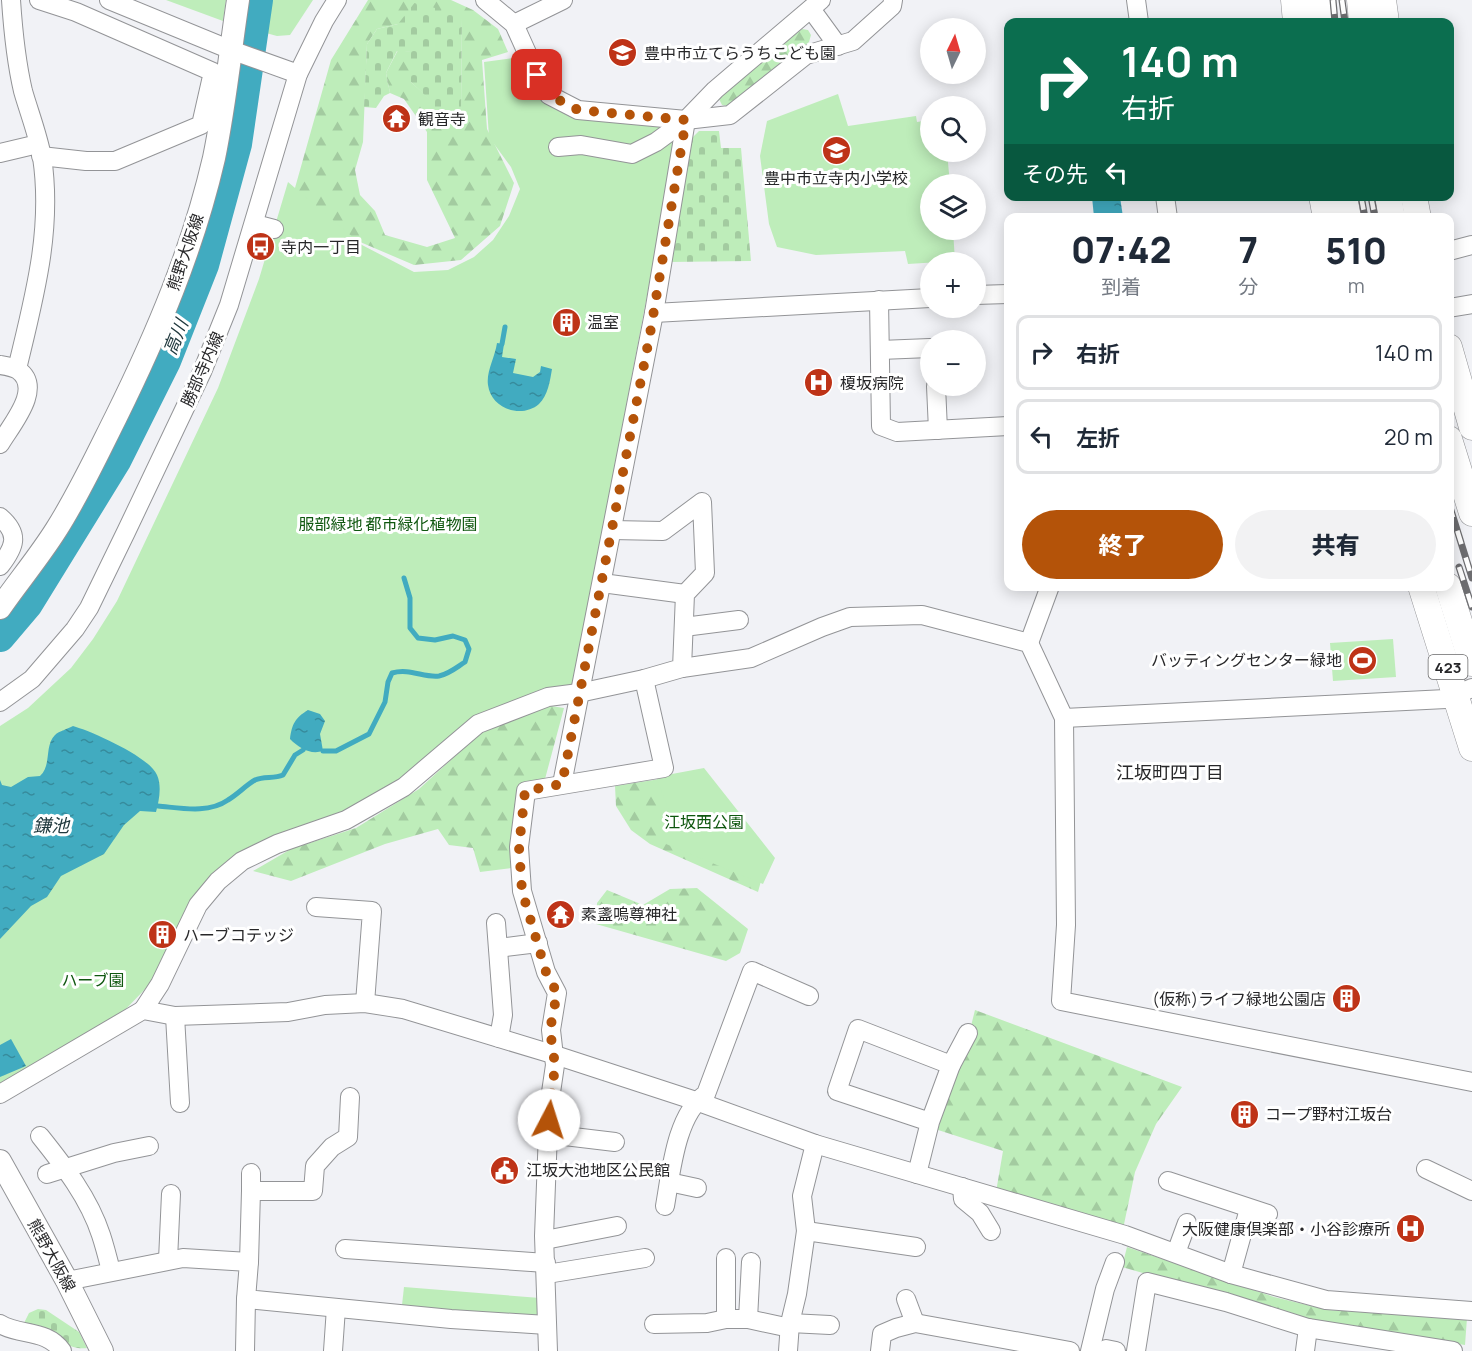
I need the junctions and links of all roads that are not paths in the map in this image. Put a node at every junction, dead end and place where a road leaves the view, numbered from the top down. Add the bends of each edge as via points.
1 (11, 0) edge
2 (39, 0) edge
3 (238, 0) edge
4 (337, 0) edge
5 (484, 0) edge
6 (564, 0) edge
7 (893, 0) edge
8 (1136, 0) edge
9 (1294, 0) edge
10 (1317, 0) edge
11 (1360, 0) edge
12 (1383, 0) edge
13 (115, 2) edge
14 (816, 5) edge
15 (1138, 18) edge
16 (1296, 18) edge
17 (1319, 18) edge
18 (1362, 18) edge
19 (1385, 18) edge
20 (514, 24) junction
21 (109, 26) junction
22 (838, 46) junction
23 (231, 50) junction
24 (298, 74) junction
25 (686, 120) junction
26 (558, 147) dead end
27 (40, 150) junction
28 (0, 153) edge
29 (255, 224) junction
30 (274, 230) dead end
31 (1472, 245) edge
32 (1454, 249) edge
33 (1004, 294) edge
34 (986, 295) edge
35 (920, 298) edge
36 (879, 300) junction
37 (1472, 304) edge
38 (1454, 307) edge
39 (654, 313) junction
40 (920, 348) edge
41 (880, 350) junction
42 (1454, 364) edge
43 (8, 367) edge
44 (936, 396) edge
45 (1004, 426) edge
46 (1472, 427) edge
47 (938, 430) junction
48 (0, 444) edge
49 (1454, 454) edge
50 (1472, 513) edge
51 (0, 517) edge
52 (612, 530) junction
53 (0, 566) edge
54 (602, 583) junction
55 (1048, 591) edge
56 (1423, 591) edge
57 (1450, 591) edge
58 (685, 594) junction
59 (0, 608) edge
60 (740, 620) dead end
61 (684, 627) junction
62 (1029, 643) junction
63 (1472, 663) edge
64 (682, 668) junction
65 (644, 679) junction
66 (1466, 691) edge
67 (579, 693) junction
68 (0, 702) edge
69 (1065, 718) junction
70 (1472, 748) edge
71 (562, 784) junction
72 (316, 907) dead end
73 (496, 923) dead end
74 (538, 943) junction
75 (498, 948) junction
76 (809, 996) dead end
77 (365, 1003) junction
78 (143, 1010) junction
79 (175, 1016) junction
80 (968, 1033) dead end
81 (499, 1038) junction
82 (552, 1054) junction
83 (951, 1065) junction
84 (1472, 1082) edge
85 (0, 1094) edge
86 (350, 1097) dead end
87 (696, 1101) junction
88 (180, 1103) dead end
89 (930, 1122) junction
90 (548, 1134) junction
91 (39, 1136) dead end
92 (615, 1142) dead end
93 (815, 1144) junction
94 (149, 1146) dead end
95 (0, 1161) edge
96 (65, 1168) junction
97 (1426, 1168) dead end
98 (47, 1174) dead end
99 (917, 1174) junction
100 (1168, 1181) dead end
101 (669, 1182) junction
102 (962, 1187) junction
103 (697, 1188) dead end
104 (1472, 1191) edge
105 (171, 1194) dead end
106 (665, 1206) dead end
107 (1249, 1209) junction
108 (1268, 1214) dead end
109 (1187, 1223) dead end
110 (617, 1226) dead end
111 (806, 1231) junction
112 (991, 1231) dead end
113 (545, 1240) junction
114 (916, 1247) dead end
115 (345, 1249) dead end
116 (1176, 1253) junction
117 (645, 1258) dead end
118 (726, 1258) dead end
119 (168, 1260) junction
120 (249, 1262) junction
121 (751, 1262) dead end
122 (1115, 1262) dead end
123 (546, 1268) junction
124 (111, 1271) junction
125 (1232, 1274) junction
126 (67, 1281) junction
127 (246, 1299) junction
128 (906, 1299) dead end
129 (336, 1308) junction
130 (1472, 1311) edge
131 (726, 1319) junction
132 (748, 1319) junction
133 (915, 1323) junction
134 (0, 1324) edge
135 (654, 1324) dead end
136 (547, 1325) junction
137 (790, 1325) junction
138 (830, 1325) dead end
139 (1308, 1328) junction
140 (1104, 1350) edge
141 (62, 1351) edge
142 (102, 1351) edge
143 (244, 1351) edge
144 (333, 1351) edge
145 (548, 1351) edge
146 (788, 1351) edge
147 (880, 1351) edge
148 (1070, 1351) edge
149 (1136, 1351) edge
150 (1305, 1351) edge
151 (1453, 1351) edge

1 - 27 street via 23,89
2 - 21 street
3 - 23 main road, 熊野大阪線
4 - 24 street, 勝部寺内線
5 - 20 street
6 - 20 street
7 - 22 street via 892,6 854,41
8 - 15 street
9 - 16 highway
10 - 17 highway
11 - 18 highway
12 - 19 highway
13 - 21 street
13 - 23 street
14 - 22 street
14 - 25 street via 715,90
20 - 25 street via 549,95 578,110
21 - 27 street via 213,72 201,125 115,161 86,161
22 - 25 street via 806,56 730,114
23 - 24 street
23 - 59 main road, 熊野大阪線 via 213,159 194,230 165,310 92,466 56,530
24 - 29 street, 勝部寺内線
25 - 26 street via 632,154 581,145
25 - 39 street
27 - 28 street
27 - 43 street via 45,212 43,255
29 - 30 street
29 - 68 street, 勝部寺内線 via 202,372 89,608 32,679
31 - 32 street
33 - 34 street
35 - 36 street
36 - 39 street
36 - 41 street
37 - 38 street
39 - 52 street
40 - 41 street
41 - 47 street via 881,426 897,432
42 - 46 highway
43 - 48 street via 27,379 28,397
44 - 47 street
45 - 47 street
49 - 50 highway
51 - 53 street via 9,525 14,538 11,552
52 - 54 street
52 - 58 street via 663,531 702,501 705,573
54 - 58 street
54 - 67 street
55 - 62 street
56 - 66 highway, 423
57 - 63 highway, 423
58 - 61 street
60 - 61 street
61 - 64 street
62 - 64 street via 922,615 850,617 751,658
62 - 69 street
64 - 65 street
65 - 67 street
65 - 71 street via 664,768
66 - 69 street via 1446,699
66 - 70 highway, 423
67 - 71 street
67 - 78 street via 548,697 478,724 404,787 345,820 242,861 198,905
69 - 84 street via 1066,926 1061,1000
71 - 74 street via 525,791 519,847 522,891
72 - 77 street via 372,911
73 - 75 street
74 - 75 street
74 - 82 street via 557,993 550,1030
75 - 81 street via 502,1015
76 - 87 street via 752,971 706,1094
77 - 79 street via 288,1012
77 - 81 street via 403,1009
78 - 79 street
78 - 85 street
79 - 88 street
80 - 83 street
81 - 82 street
82 - 87 street
82 - 90 street via 555,1065
83 - 89 street
83 - 89 street via 858,1029 837,1091
86 - 120 street via 348,1137 332,1147 315,1166 313,1191 251,1182
87 - 93 street
87 - 101 street via 680,1134
89 - 99 street
90 - 92 street
90 - 113 street
91 - 96 street
93 - 99 street
93 - 111 street via 802,1196
94 - 96 street via 116,1161
95 - 126 main road, 熊野大阪線
96 - 98 street
96 - 124 street via 101,1233
97 - 104 street
99 - 102 street
100 - 107 street
101 - 103 street
101 - 106 street
102 - 112 street via 963,1199 980,1213
102 - 116 street
105 - 119 street
107 - 108 street
107 - 125 street
109 - 116 street
110 - 113 street
111 - 114 street
111 - 137 street
113 - 123 street
115 - 123 street via 506,1261
116 - 125 street
117 - 123 street
118 - 131 street
119 - 120 street
119 - 124 street
120 - 127 street
121 - 132 street
122 - 140 street via 1105,1289
123 - 136 street
124 - 126 street
125 - 130 street via 1326,1300
126 - 142 main road, 熊野大阪線
127 - 129 street
127 - 143 street
128 - 133 street
129 - 136 street
129 - 144 street
131 - 132 street
131 - 135 street
132 - 137 street
133 - 147 street via 882,1334
133 - 148 street
134 - 141 street via 43,1336
136 - 145 street
137 - 138 street
137 - 146 street
139 - 149 street via 1147,1282
139 - 150 street
139 - 151 street

